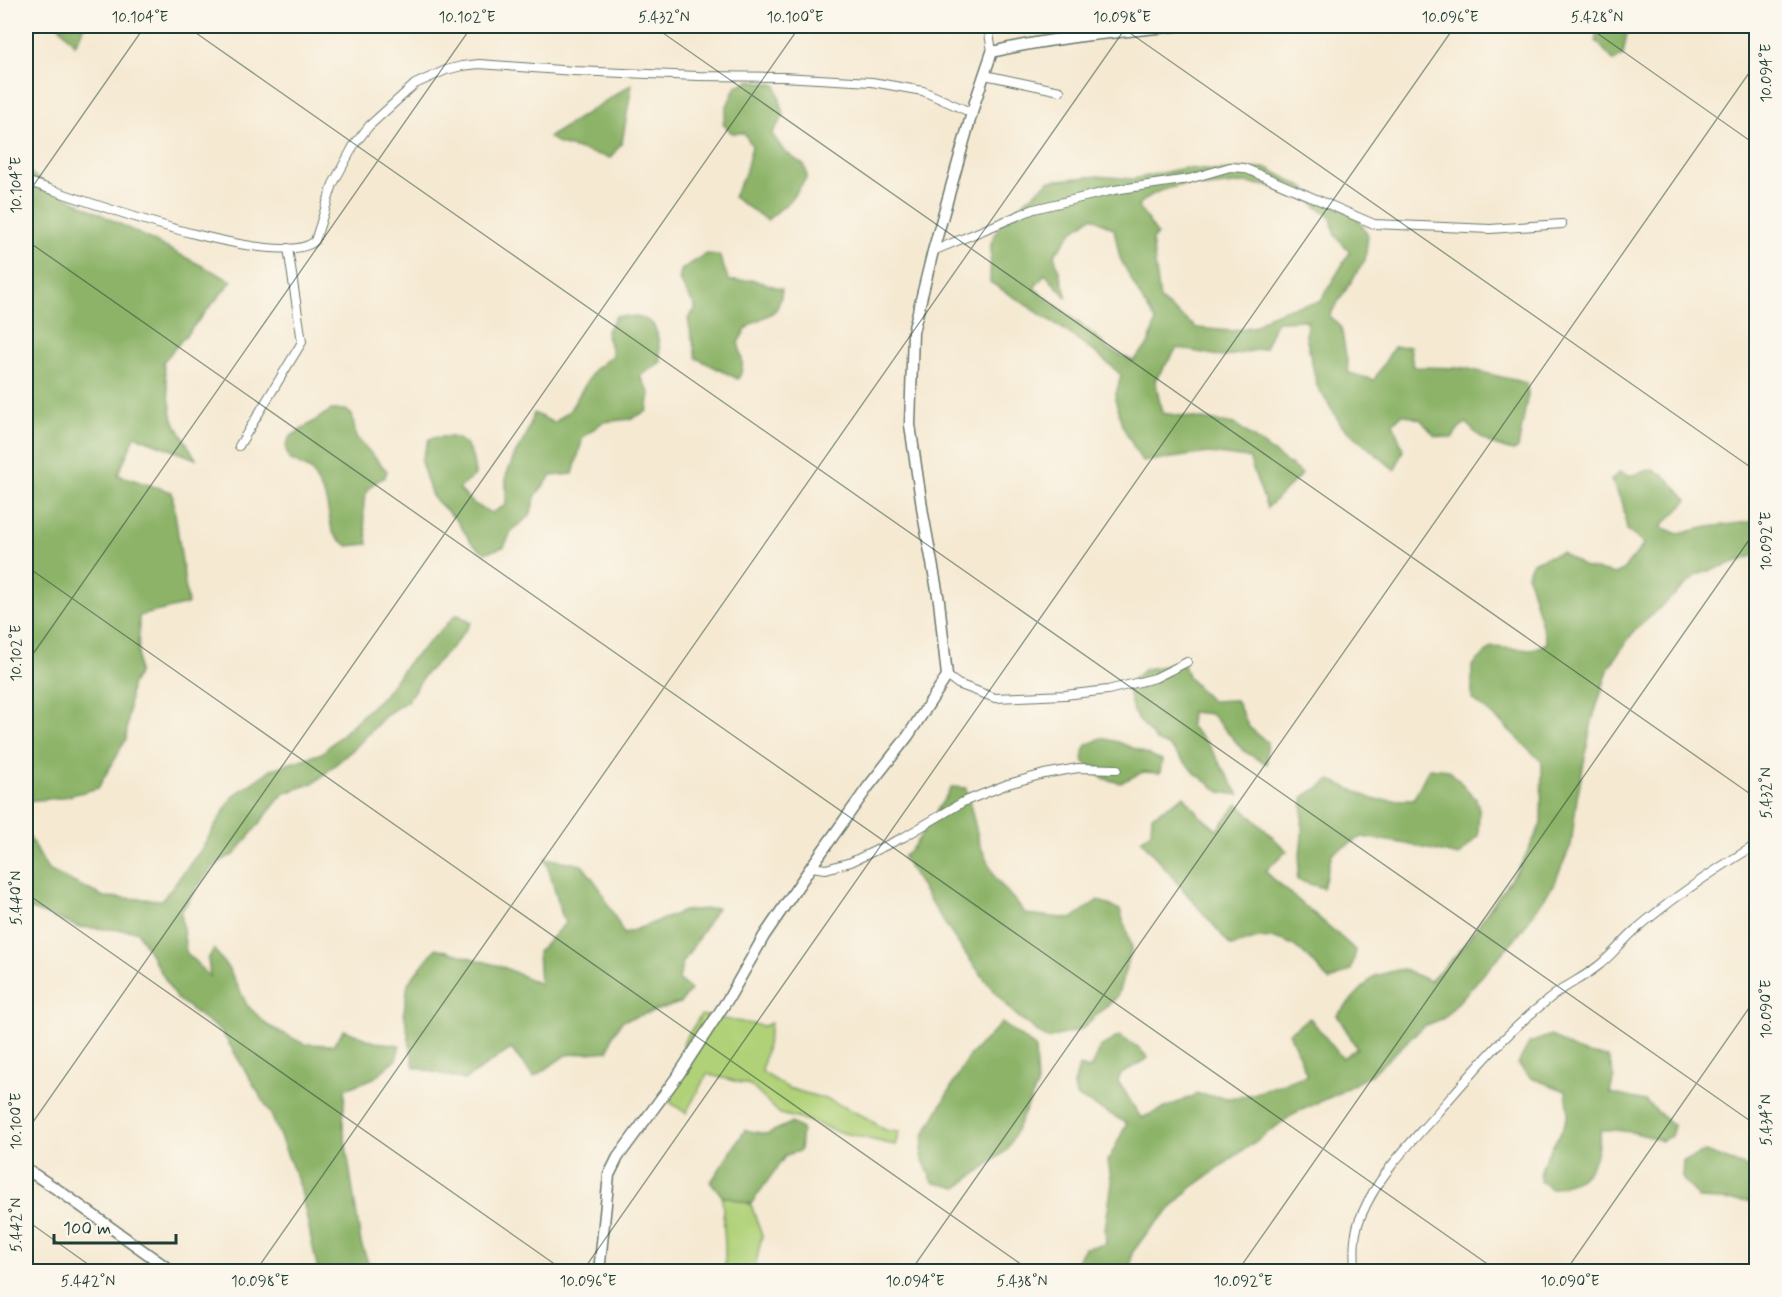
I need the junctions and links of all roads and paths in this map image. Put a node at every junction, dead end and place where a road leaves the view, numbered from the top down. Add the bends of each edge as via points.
1 (988, 26) edge
2 (1176, 26) edge
3 (1093, 30) edge
4 (992, 52) junction
5 (985, 75) junction
6 (1060, 91) dead end
7 (972, 113) junction
8 (26, 181) edge
9 (1562, 224) dead end
10 (288, 248) junction
11 (933, 251) junction
12 (239, 446) dead end
13 (1187, 662) dead end
14 (947, 676) junction
15 (1117, 769) dead end
16 (1756, 844) edge
17 (811, 867) junction
18 (26, 1169) edge
19 (173, 1272) edge
20 (599, 1272) edge
21 (1356, 1272) edge

1 - 4 street
2 - 3 street
3 - 4 street
4 - 5 street
5 - 6 street
5 - 7 street
7 - 10 street via 923,91 872,82 462,66 415,84 369,126 333,184 315,242
7 - 11 street
8 - 10 street via 137,219 208,238
9 - 11 street via 1490,230 1374,224 1244,168 1230,167 1189,179 1114,190 1034,209
10 - 12 street via 302,342
11 - 14 street via 913,332 910,425 939,601
13 - 14 street via 1155,678 1108,690 1065,695 995,698
14 - 17 street via 908,736
15 - 17 street via 1078,768 1008,784 963,802 851,862 826,869
16 - 21 street via 1669,903 1598,966 1550,997 1483,1058 1392,1163 1376,1188 1356,1232
17 - 20 street via 679,1074 618,1157 609,1175
18 - 19 street

